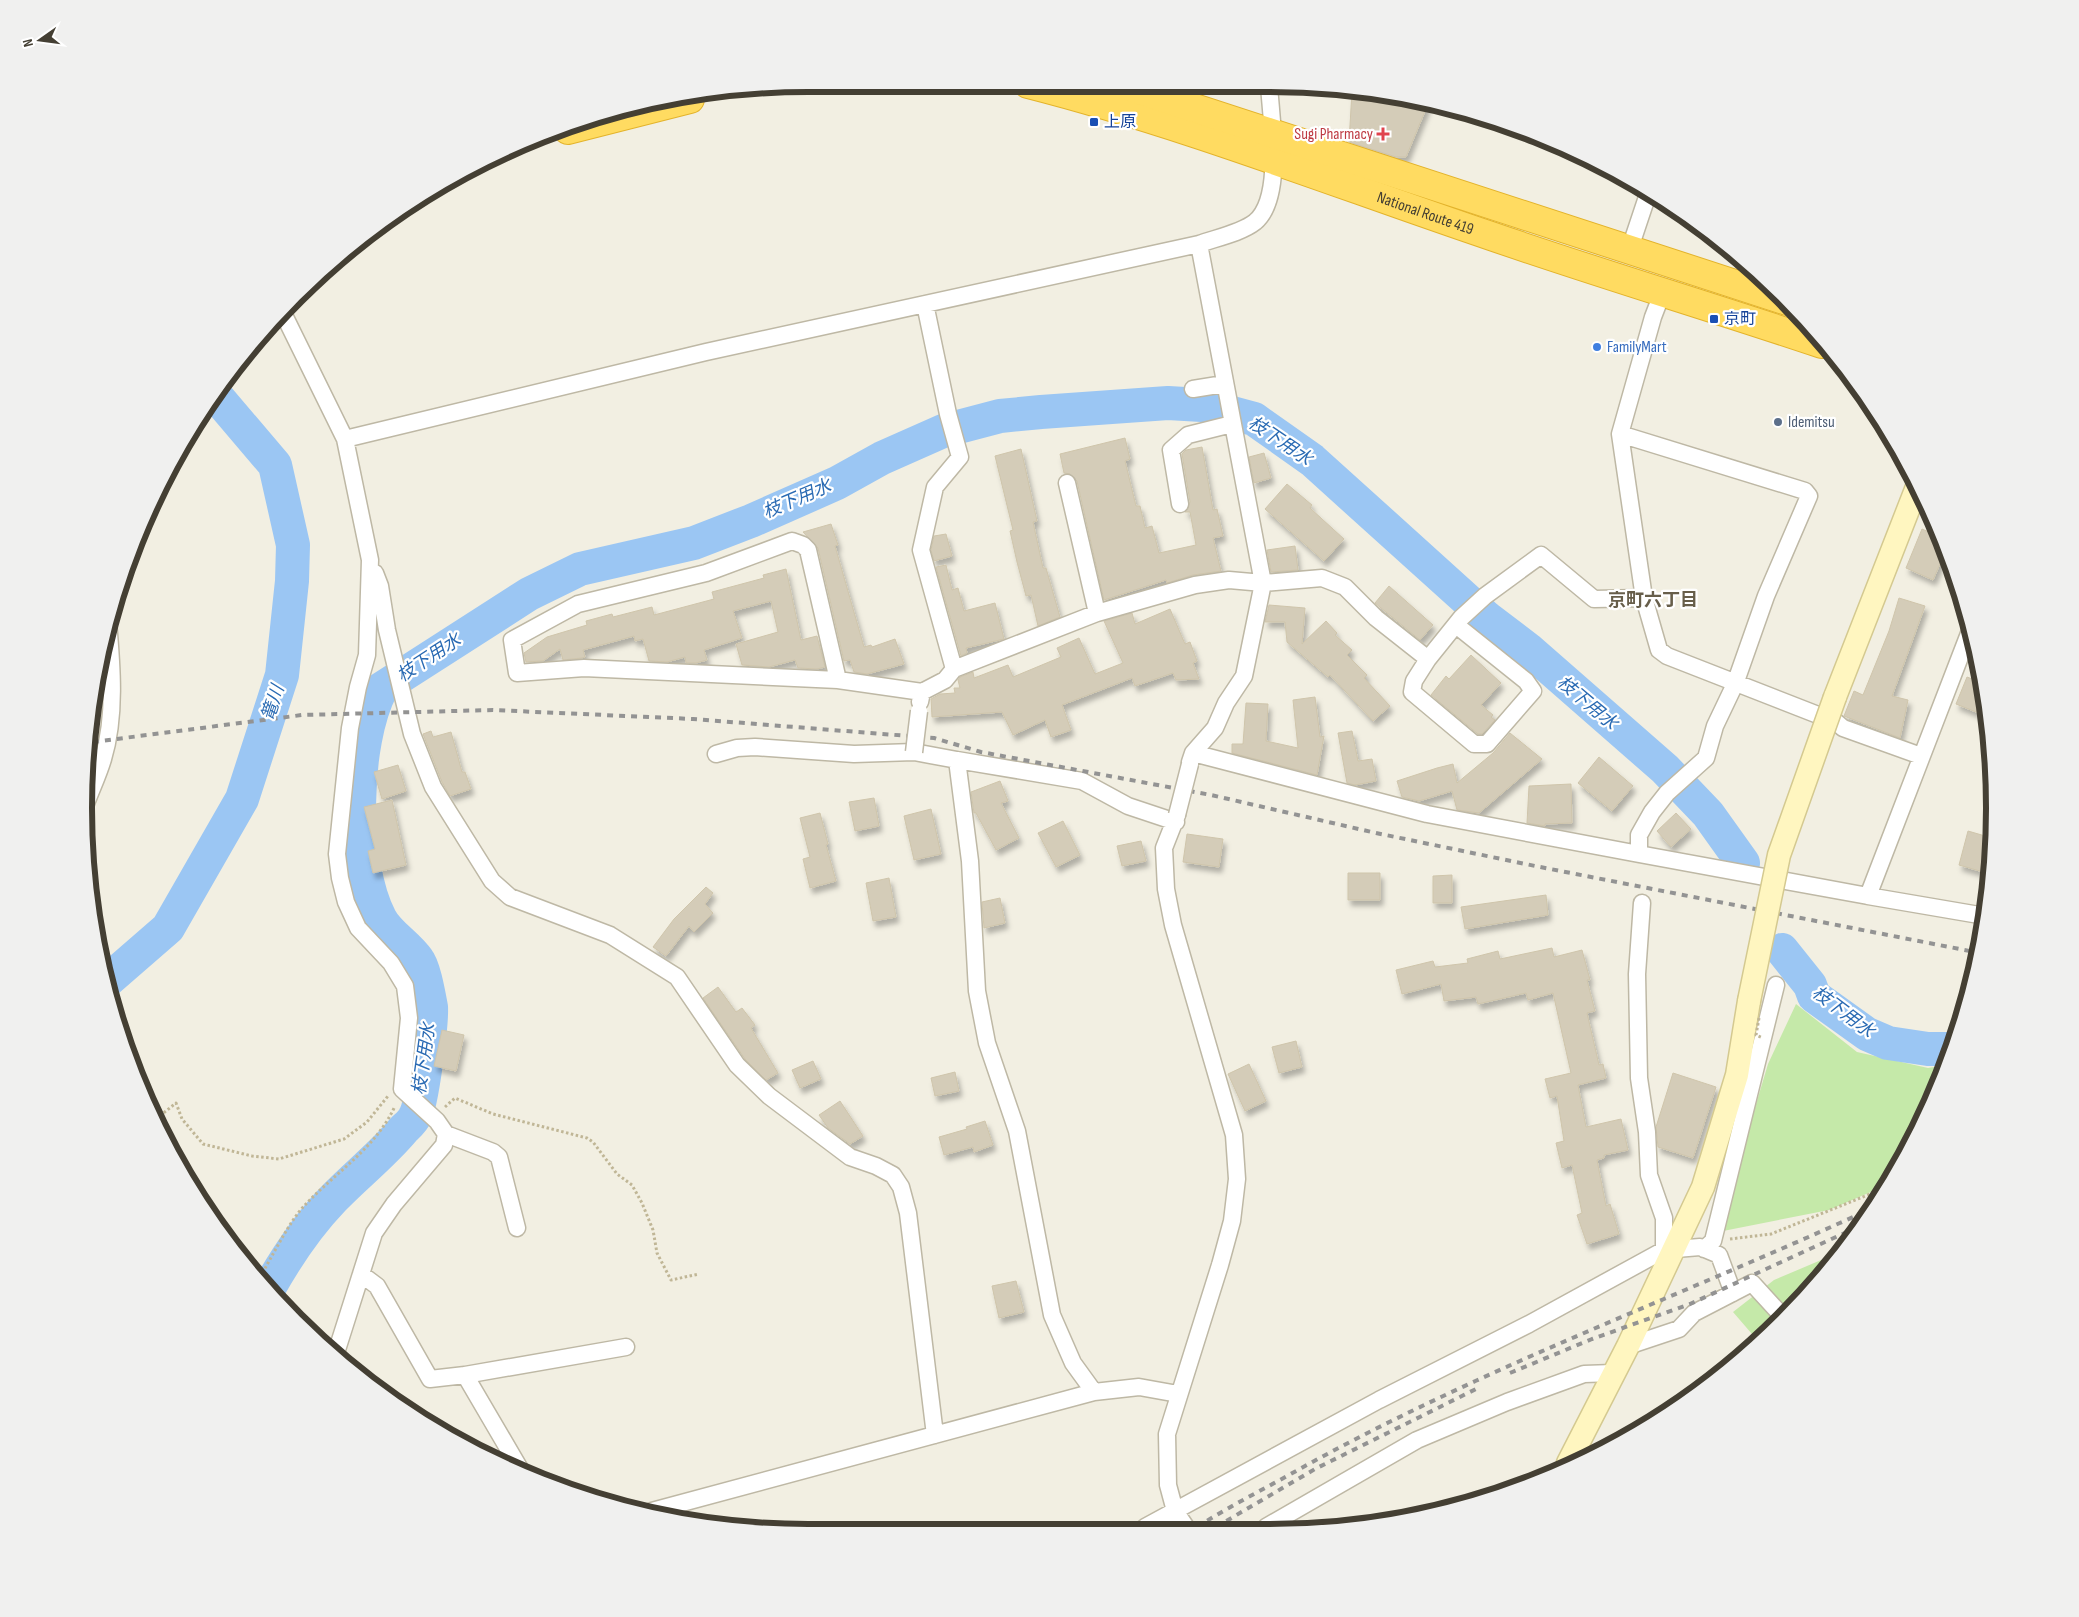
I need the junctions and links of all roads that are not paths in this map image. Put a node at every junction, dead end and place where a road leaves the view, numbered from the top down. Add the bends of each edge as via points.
1 (1059, 92) edge
2 (1145, 92) edge
3 (1269, 92) edge
4 (1272, 132) junction
5 (1275, 160) junction
6 (1646, 199) edge
7 (1198, 244) junction
8 (1630, 248) junction
9 (1662, 291) junction
10 (1770, 295) edge
11 (925, 304) junction
12 (286, 319) edge
13 (1813, 341) edge
14 (1224, 387) junction
15 (1193, 388) dead end
16 (1232, 424) junction
17 (1620, 434) junction
18 (345, 439) junction
19 (1067, 483) dead end
20 (1914, 494) edge
21 (1180, 504) dead end
22 (370, 560) junction
23 (1263, 583) junction
24 (1644, 598) junction
25 (1097, 613) junction
26 (1459, 622) junction
27 (1966, 641) edge
28 (110, 652) edge
29 (1428, 659) junction
30 (954, 669) junction
31 (838, 680) junction
32 (1735, 684) junction
33 (922, 692) junction
34 (914, 752) junction
35 (716, 754) dead end
36 (1921, 756) junction
37 (1191, 758) junction
38 (957, 760) junction
39 (93, 786) edge
40 (1177, 818) junction
41 (1639, 854) junction
42 (1868, 896) junction
43 (1642, 903) dead end
44 (1978, 915) edge
45 (1776, 986) dead end
46 (439, 1124) junction
47 (517, 1228) dead end
48 (1709, 1245) junction
49 (1669, 1250) junction
50 (361, 1274) junction
51 (1733, 1293) junction
52 (1779, 1313) edge
53 (1628, 1346) junction
54 (338, 1348) edge
55 (626, 1348) dead end
56 (1613, 1373) junction
57 (465, 1375) junction
58 (1094, 1392) junction
59 (1178, 1394) junction
60 (935, 1435) junction
61 (1570, 1459) edge
62 (516, 1462) edge
63 (658, 1508) edge
64 (1175, 1511) junction
65 (1151, 1524) edge
66 (1184, 1524) edge
67 (1271, 1524) edge

1 - 5 highway, National Route 419
2 - 4 highway, National Route 419
3 - 4 street
4 - 5 street
4 - 8 highway, National Route 419
5 - 7 street via 1266,208 1255,222
5 - 9 highway, National Route 419 via 1492,237
6 - 8 street
7 - 11 street
7 - 14 street
8 - 10 highway, National Route 419
9 - 13 highway, National Route 419
9 - 17 street
11 - 18 street via 706,352
11 - 30 street via 960,457 935,487 921,550
12 - 18 street
14 - 15 street
14 - 16 street
16 - 21 street via 1188,435 1171,450
16 - 23 street
17 - 24 street
17 - 32 street via 1805,491 1809,496 1766,596
18 - 22 street
19 - 25 street
20 - 49 street, bridge via 1835,697 1779,855 1737,1075 1703,1187
22 - 46 street via 367,655 350,728 337,854 346,902 358,928 391,963 405,986 409,1018 406,1092
22 - 60 street via 380,586 412,734 432,787 492,881 510,896 610,935 677,977 737,1065 769,1096 850,1157 893,1175 901,1187 908,1213
23 - 25 street via 1230,580 1195,585
23 - 29 street via 1322,578 1345,586 1376,618
23 - 37 street via 1244,676 1226,703 1215,728
24 - 26 street via 1594,599 1541,555 1485,596
24 - 32 street via 1659,650
25 - 30 street
26 - 29 street
26 - 29 street via 1526,681 1533,691 1487,744 1474,744 1412,692 1414,682
27 - 36 street
28 - 39 street via 110,718 104,758
30 - 33 street via 944,680
31 - 31 street via 584,668 518,673 512,640 578,604 706,573 792,541 808,550
31 - 33 street
32 - 36 street
32 - 41 street via 1715,726 1706,758 1667,792 1652,812 1639,835
33 - 34 street, bridge
34 - 35 street via 854,754 755,747
34 - 38 street
36 - 42 street
37 - 40 street, bridge
37 - 41 street via 1427,814
38 - 40 street via 1082,781 1128,806
38 - 58 street via 970,861 977,991 987,1044 1018,1131 1052,1315 1074,1363
40 - 59 street via 1164,848 1166,889 1172,925 1234,1136 1237,1179 1232,1221 1220,1265
41 - 42 street
42 - 44 street
43 - 49 street via 1637,974 1639,1078 1649,1175 1664,1218
45 - 48 street
46 - 47 street via 499,1158
46 - 50 street via 444,1145 374,1233
48 - 49 street
48 - 51 street via 1719,1255
49 - 53 street
49 - 64 street via 1379,1400
50 - 54 street
50 - 57 street via 377,1286 430,1378
51 - 52 street via 1752,1283
51 - 53 street via 1694,1313 1679,1329
53 - 56 street
55 - 57 street
56 - 61 street
56 - 67 street via 1584,1374 1417,1440
57 - 62 street
58 - 59 street via 1139,1387
58 - 60 street
59 - 64 street via 1166,1434 1166,1467
60 - 63 street
64 - 65 street
64 - 66 street

